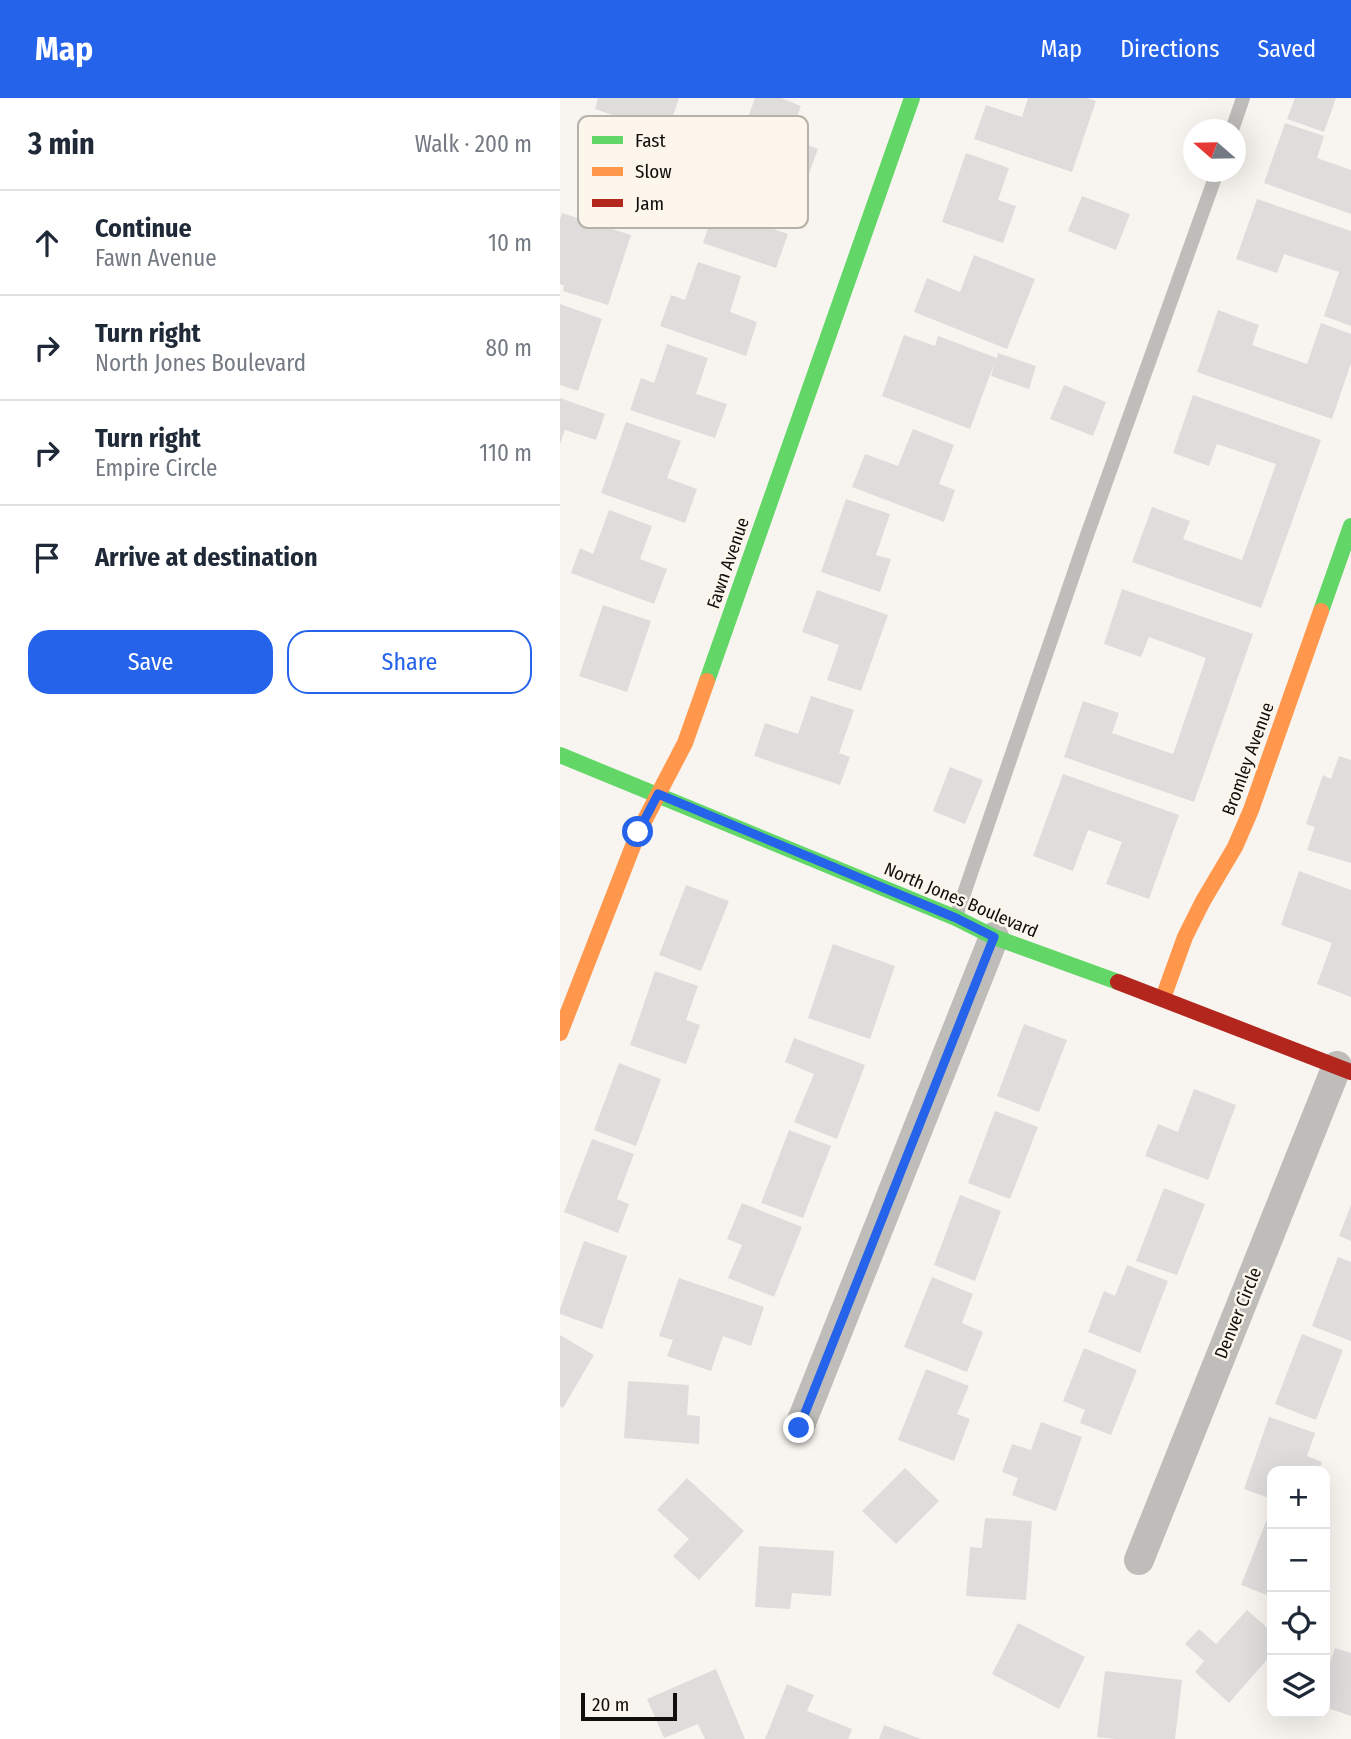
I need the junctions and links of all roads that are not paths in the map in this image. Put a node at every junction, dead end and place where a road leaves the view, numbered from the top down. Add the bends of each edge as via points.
1 (912, 98) edge
2 (1243, 98) edge
3 (1236, 119) edge
4 (1213, 182) edge
5 (1351, 526) edge
6 (560, 755) edge
7 (658, 794) junction
8 (956, 918) junction
9 (994, 937) junction
10 (1163, 998) junction
11 (560, 1033) edge
12 (1344, 1069) edge
13 (799, 1428) dead end
14 (1139, 1560) dead end

1 - 7 street, Fawn Avenue via 685,743
2 - 3 lane
4 - 8 lane
5 - 10 street, Bromley Avenue via 1251,810 1185,937
6 - 7 street, North Jones Boulevard
7 - 8 street, North Jones Boulevard
7 - 11 street, Fawn Avenue via 638,832
8 - 9 street, North Jones Boulevard
9 - 10 street, North Jones Boulevard
9 - 13 street
10 - 12 street, North Jones Boulevard
12 - 14 street, Denver Circle

